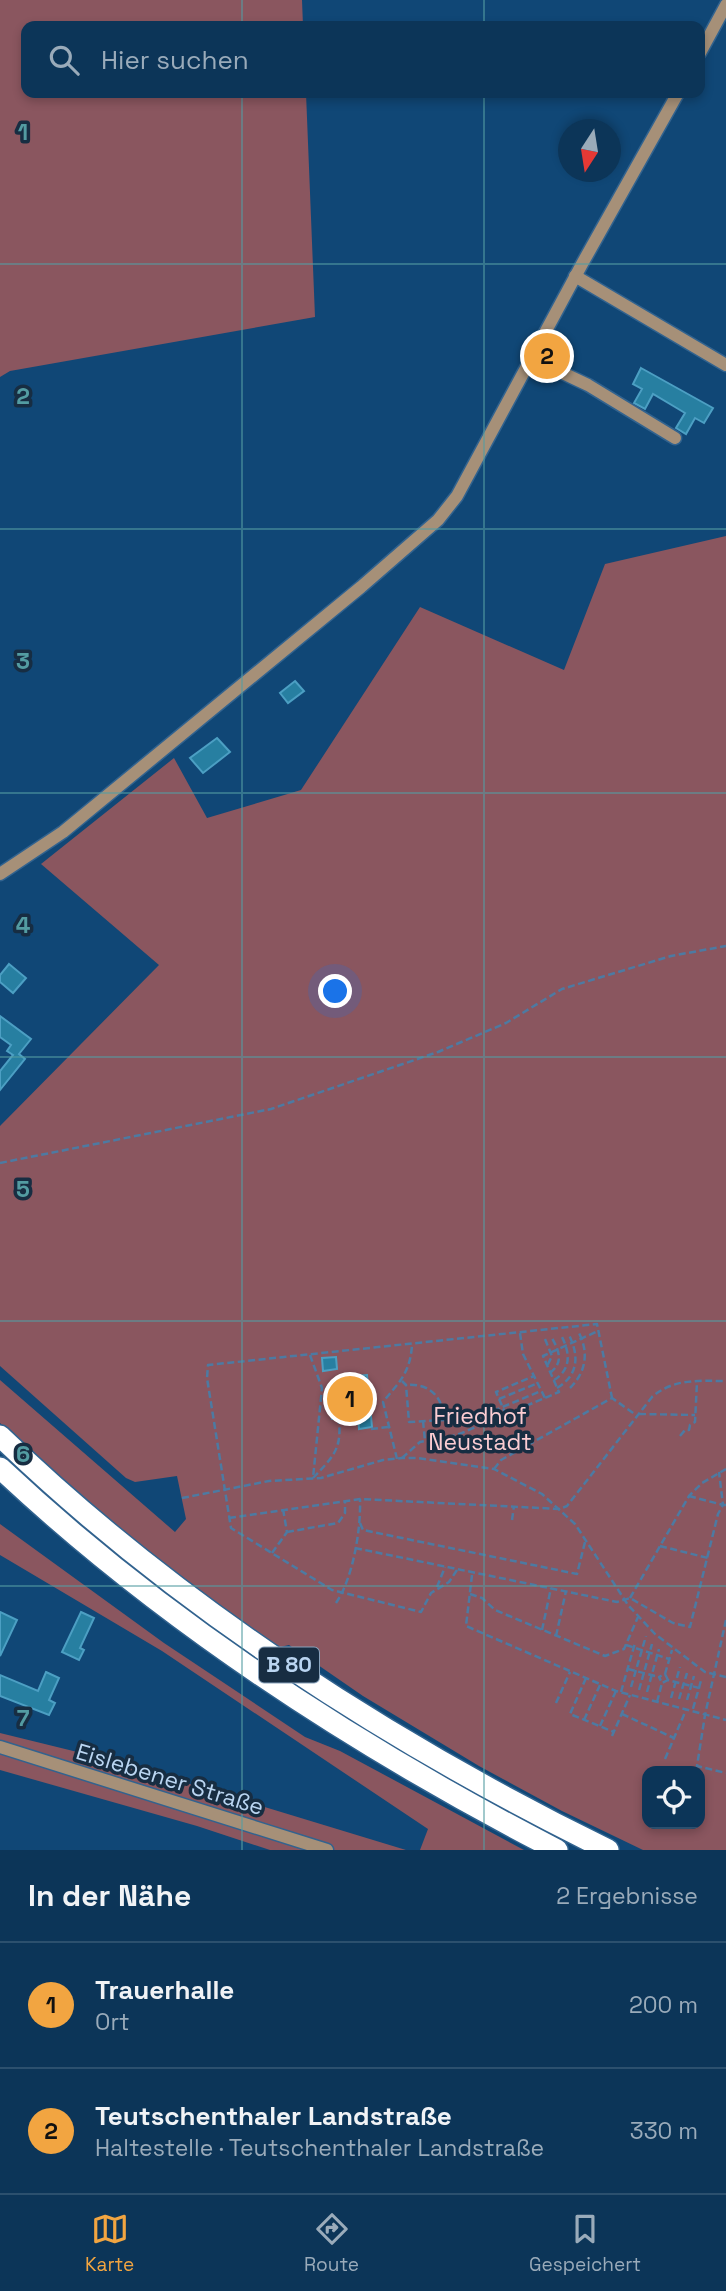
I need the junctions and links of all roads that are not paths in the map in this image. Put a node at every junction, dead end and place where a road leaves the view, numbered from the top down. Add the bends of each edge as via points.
1 (726, 5) edge
2 (705, 44) edge
3 (675, 98) edge
4 (575, 276) junction
5 (531, 358) junction
6 (726, 365) edge
7 (675, 438) dead end
8 (0, 874) edge
9 (0, 1436) edge
10 (0, 1468) edge
11 (0, 1483) edge
12 (85, 1543) junction
13 (0, 1747) edge
14 (327, 1850) edge
15 (557, 1850) edge
16 (608, 1850) edge

1 - 2 street
3 - 4 street
4 - 5 street
4 - 6 street
5 - 7 street
5 - 8 street via 457,496 438,520 63,832
9 - 16 highway, B 80 via 91,1520 266,1651 488,1788
10 - 12 highway, B 80
11 - 12 highway
12 - 15 highway, B 80 via 243,1662 371,1746
13 - 14 street, Eislebener Straße

